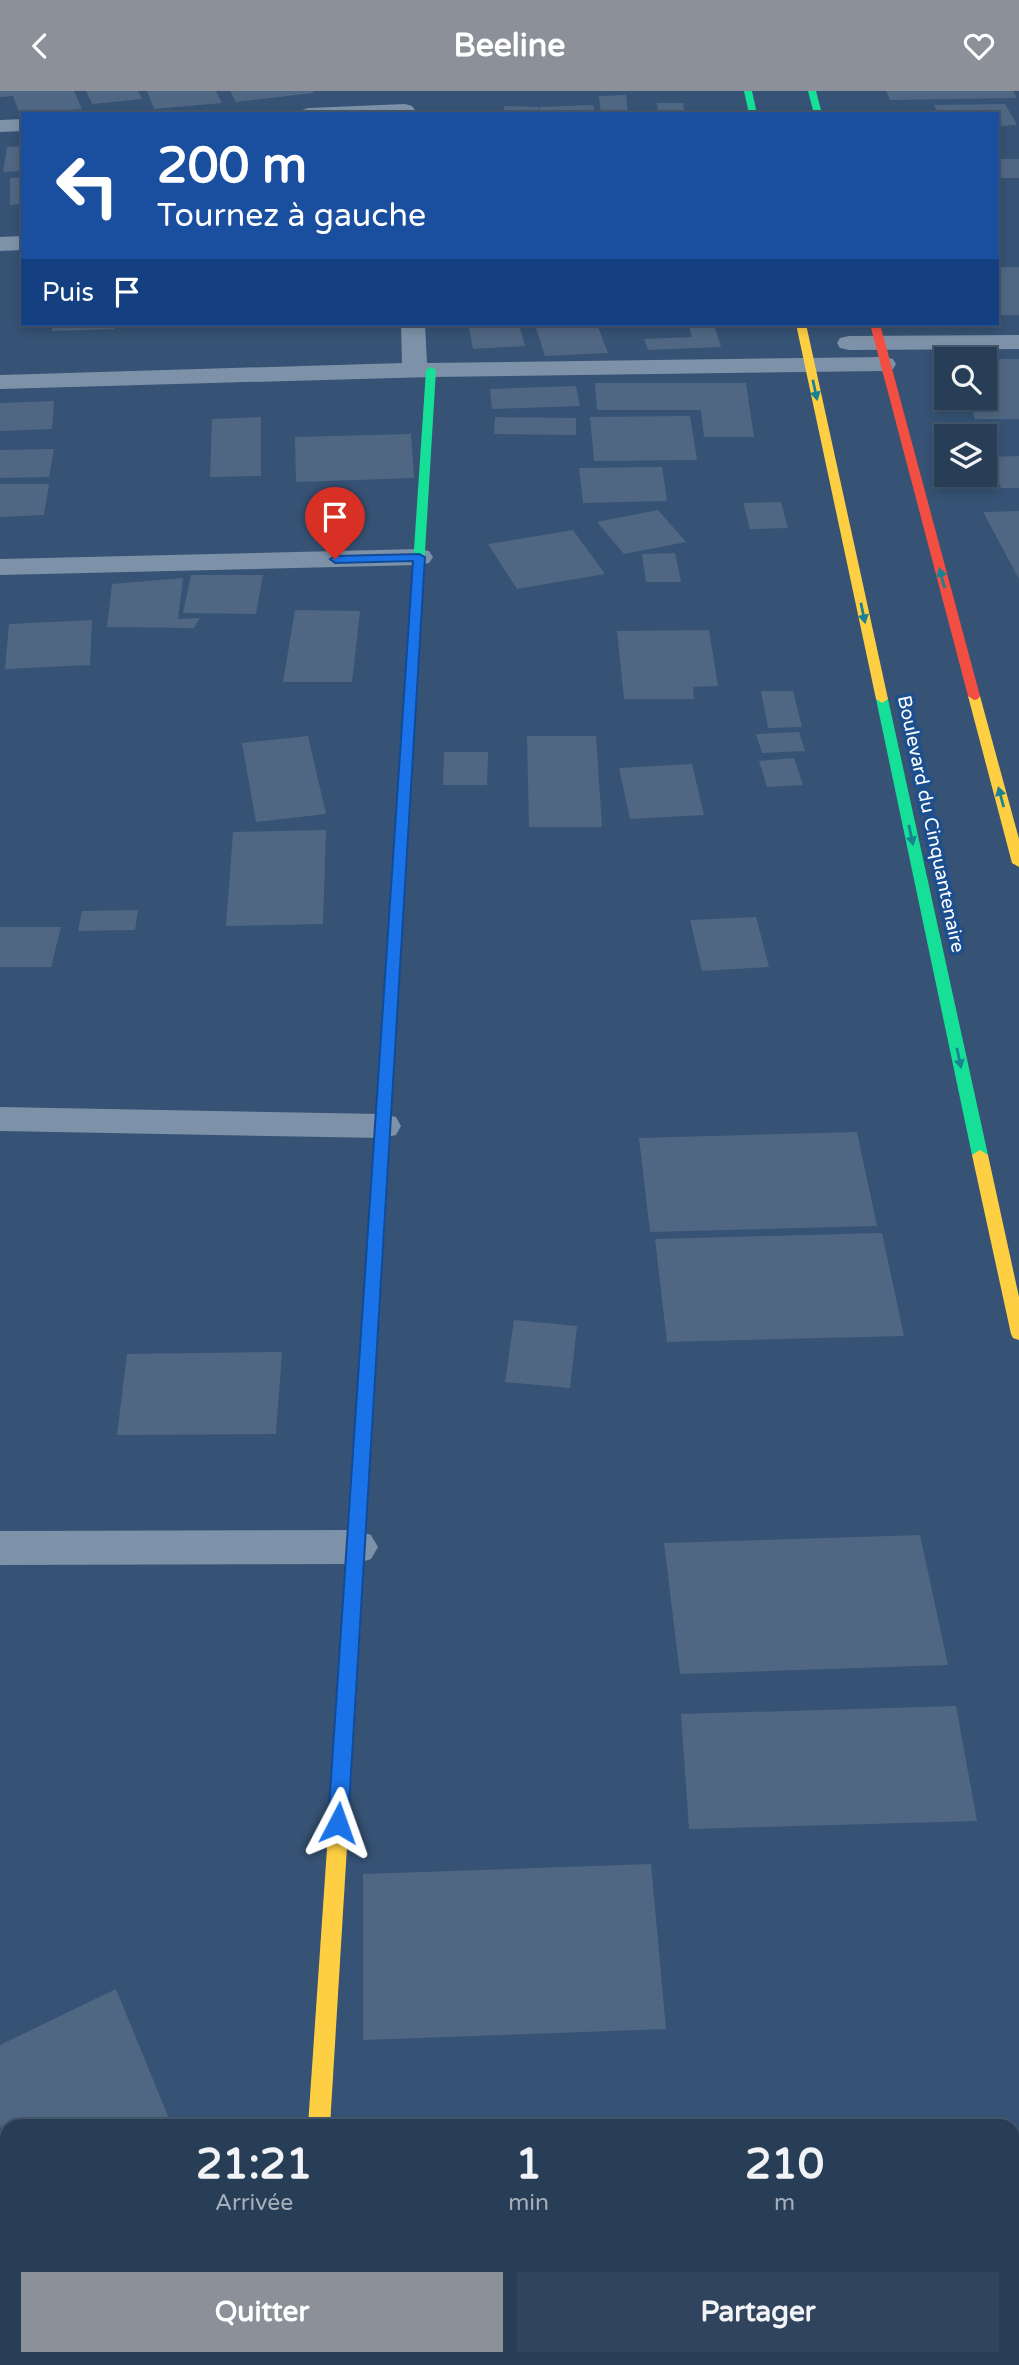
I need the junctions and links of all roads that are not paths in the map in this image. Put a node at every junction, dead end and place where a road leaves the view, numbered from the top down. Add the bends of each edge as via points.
1 (748, 91) edge
2 (812, 91) edge
3 (405, 105) edge
4 (330, 112) edge
5 (753, 112) edge
6 (817, 112) edge
7 (21, 125) edge
8 (0, 126) edge
9 (21, 243) edge
10 (0, 244) edge
11 (413, 326) edge
12 (1019, 342) edge
13 (805, 344) edge
14 (880, 344) edge
15 (423, 370) junction
16 (0, 382) edge
17 (419, 557) junction
18 (0, 567) edge
19 (1019, 863) edge
20 (0, 1119) edge
21 (383, 1126) junction
22 (1019, 1334) edge
23 (356, 1547) junction
24 (0, 1548) edge
25 (319, 2119) edge

1 - 5 main road
2 - 6 main road
3 - 4 street
7 - 8 street
9 - 10 street
11 - 15 street
12 - 14 street
13 - 14 street
13 - 15 street
13 -> 22 main road, Boulevard du Cinquantenaire
19 -> 14 main road
15 - 16 street
15 - 17 main road
17 - 18 street
17 - 21 main road
20 - 21 street
21 - 23 main road
23 - 24 street
23 - 25 main road

